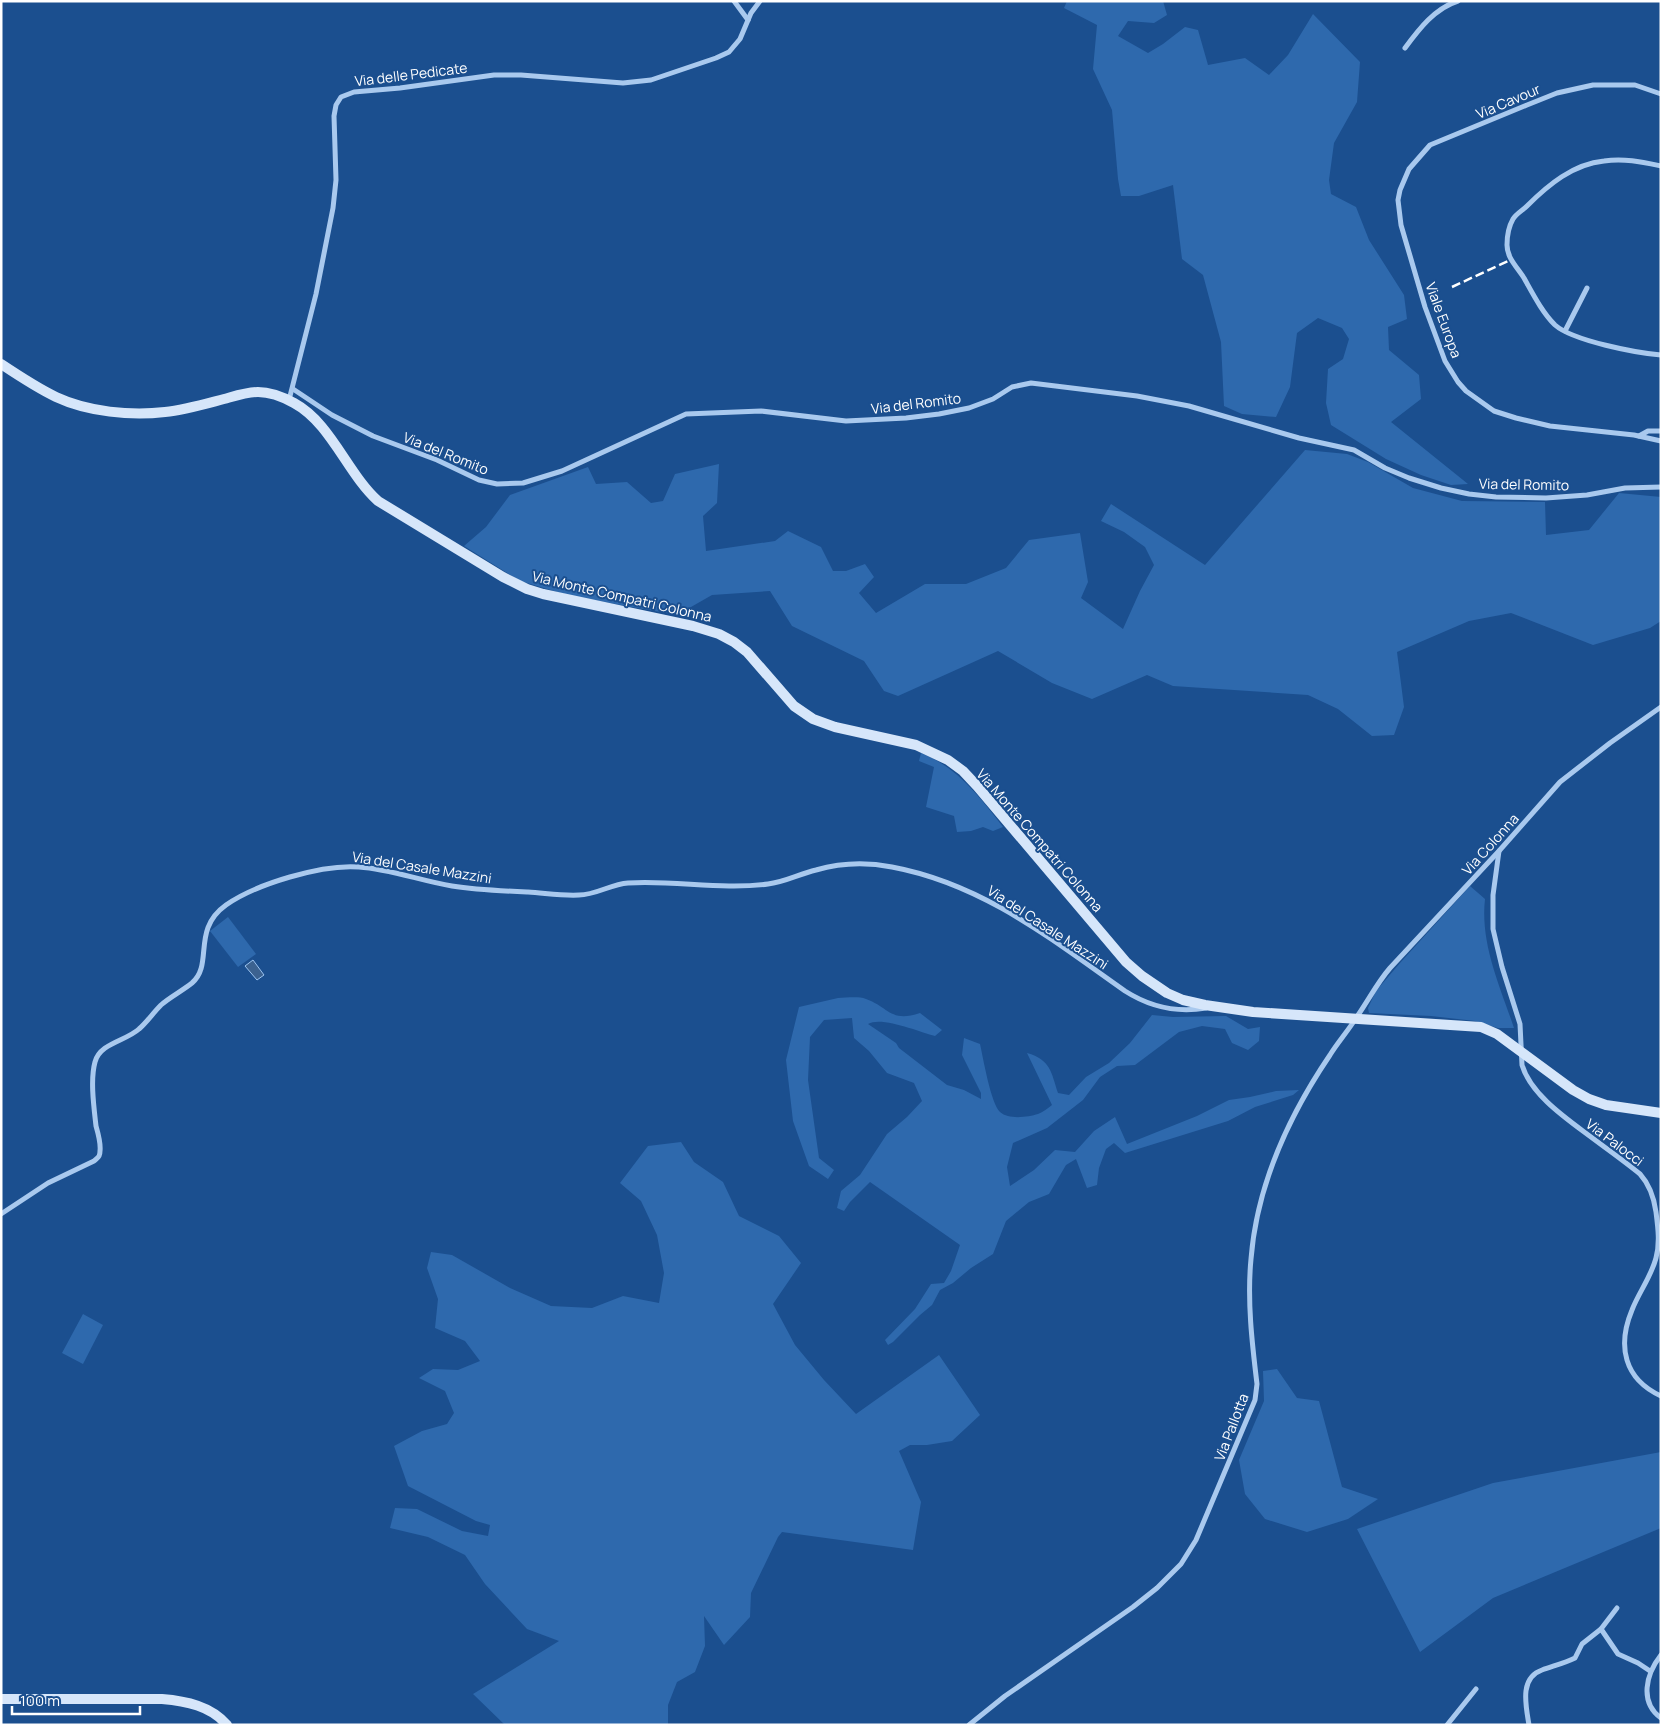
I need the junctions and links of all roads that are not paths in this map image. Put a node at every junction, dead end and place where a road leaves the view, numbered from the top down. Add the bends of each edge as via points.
1 (734, 1) edge
2 (760, 1) edge
3 (1458, 1) edge
4 (748, 20) junction
5 (1405, 48) dead end
6 (1661, 94) edge
7 (1661, 166) edge
8 (1398, 200) joint
9 (1587, 288) dead end
10 (1565, 331) junction
11 (1661, 355) edge
12 (1, 364) edge
13 (293, 388) junction
14 (289, 400) junction
15 (1661, 431) edge
16 (1638, 436) junction
17 (1661, 441) edge
18 (1661, 487) edge
19 (1661, 707) edge
20 (1499, 851) junction
21 (1213, 1007) junction
22 (1356, 1018) junction
23 (1522, 1052) junction
24 (1661, 1113) edge
25 (1, 1214) edge
26 (1661, 1396) edge
27 (1617, 1608) dead end
28 (1601, 1629) junction
29 (1661, 1655) edge
30 (1650, 1671) junction
31 (1476, 1689) dead end
32 (1, 1699) edge
33 (1661, 1718) edge
34 (228, 1725) edge
35 (969, 1725) edge
36 (1446, 1725) edge
37 (1529, 1725) edge

1 - 4 street
2 - 4 street, Via delle Pedicate
3 - 5 street via 1436,13
4 - 13 street, Via delle Pedicate via 740,40 729,52 651,80 623,83 494,75 354,92 340,97 334,116 336,180 333,208
6 - 8 street, Via Cavour via 1635,85 1593,85 1557,93 1527,105 1430,145 1409,169
7 - 10 street via 1629,160 1581,166 1543,190 1514,219 1508,238 1508,255 1545,313
8 - 16 street, Viale Europa via 1401,225 1425,307 1445,361 1462,386 1494,411 1516,418 1550,426
9 - 10 street
10 - 11 street via 1625,350
12 - 14 street, Via Monte Compatri Colonna via 58,398 113,411 167,412 256,392
13 - 14 street, Via delle Pedicate
13 - 18 street, Via del Romito via 332,416 373,436 479,480 497,484 523,483 562,472 686,414 761,411 846,421 906,418 969,408 1012,387 1032,383 1189,406 1299,438 1354,450 1403,476 1455,491 1505,498 1546,498
14 - 21 street, Via Monte Compatri Colonna via 317,422 378,501 503,577 543,594 719,634 747,652 790,701 807,715 835,728 916,746 948,760 981,790 1129,965 1167,993
15 - 16 street via 1648,431
16 - 17 street, Viale Europa
19 - 20 street, Via Colonna via 1560,782
20 - 22 street, Via Colonna via 1386,973
20 - 23 street, Via Palocci via 1492,900 1493,929 1520,1024
21 - 22 street, Via Monte Compatri Colonna
21 - 25 street, Via del Casale Mazzini via 1176,1010 1142,1001 989,900 941,880 888,866 832,866 785,881 760,885 627,883 581,895 465,888 367,868 324,868 254,891 230,902 218,912 207,928 202,965 196,979 164,1002 136,1032 106,1048 97,1057 94,1095 99,1156 43,1185
22 - 23 street, Via Monte Compatri Colonna via 1481,1027
22 - 35 street, Via Pallotta via 1296,1110 1267,1176 1256,1220 1250,1265 1256,1397 1191,1552 1173,1574 1138,1603
23 - 24 street, Via Monte Compatri Colonna via 1589,1099 1606,1105
23 - 26 street, Via Palocci via 1524,1071 1548,1103 1640,1174 1651,1192 1658,1228 1657,1252 1630,1315 1626,1348 1633,1376
27 - 28 street
28 - 30 street via 1618,1654
28 - 37 street via 1582,1644 1573,1659 1540,1670 1529,1680 1526,1694
29 - 30 street
30 - 33 street via 1648,1700 1652,1710
31 - 36 street
32 - 34 street via 170,1700 205,1709

